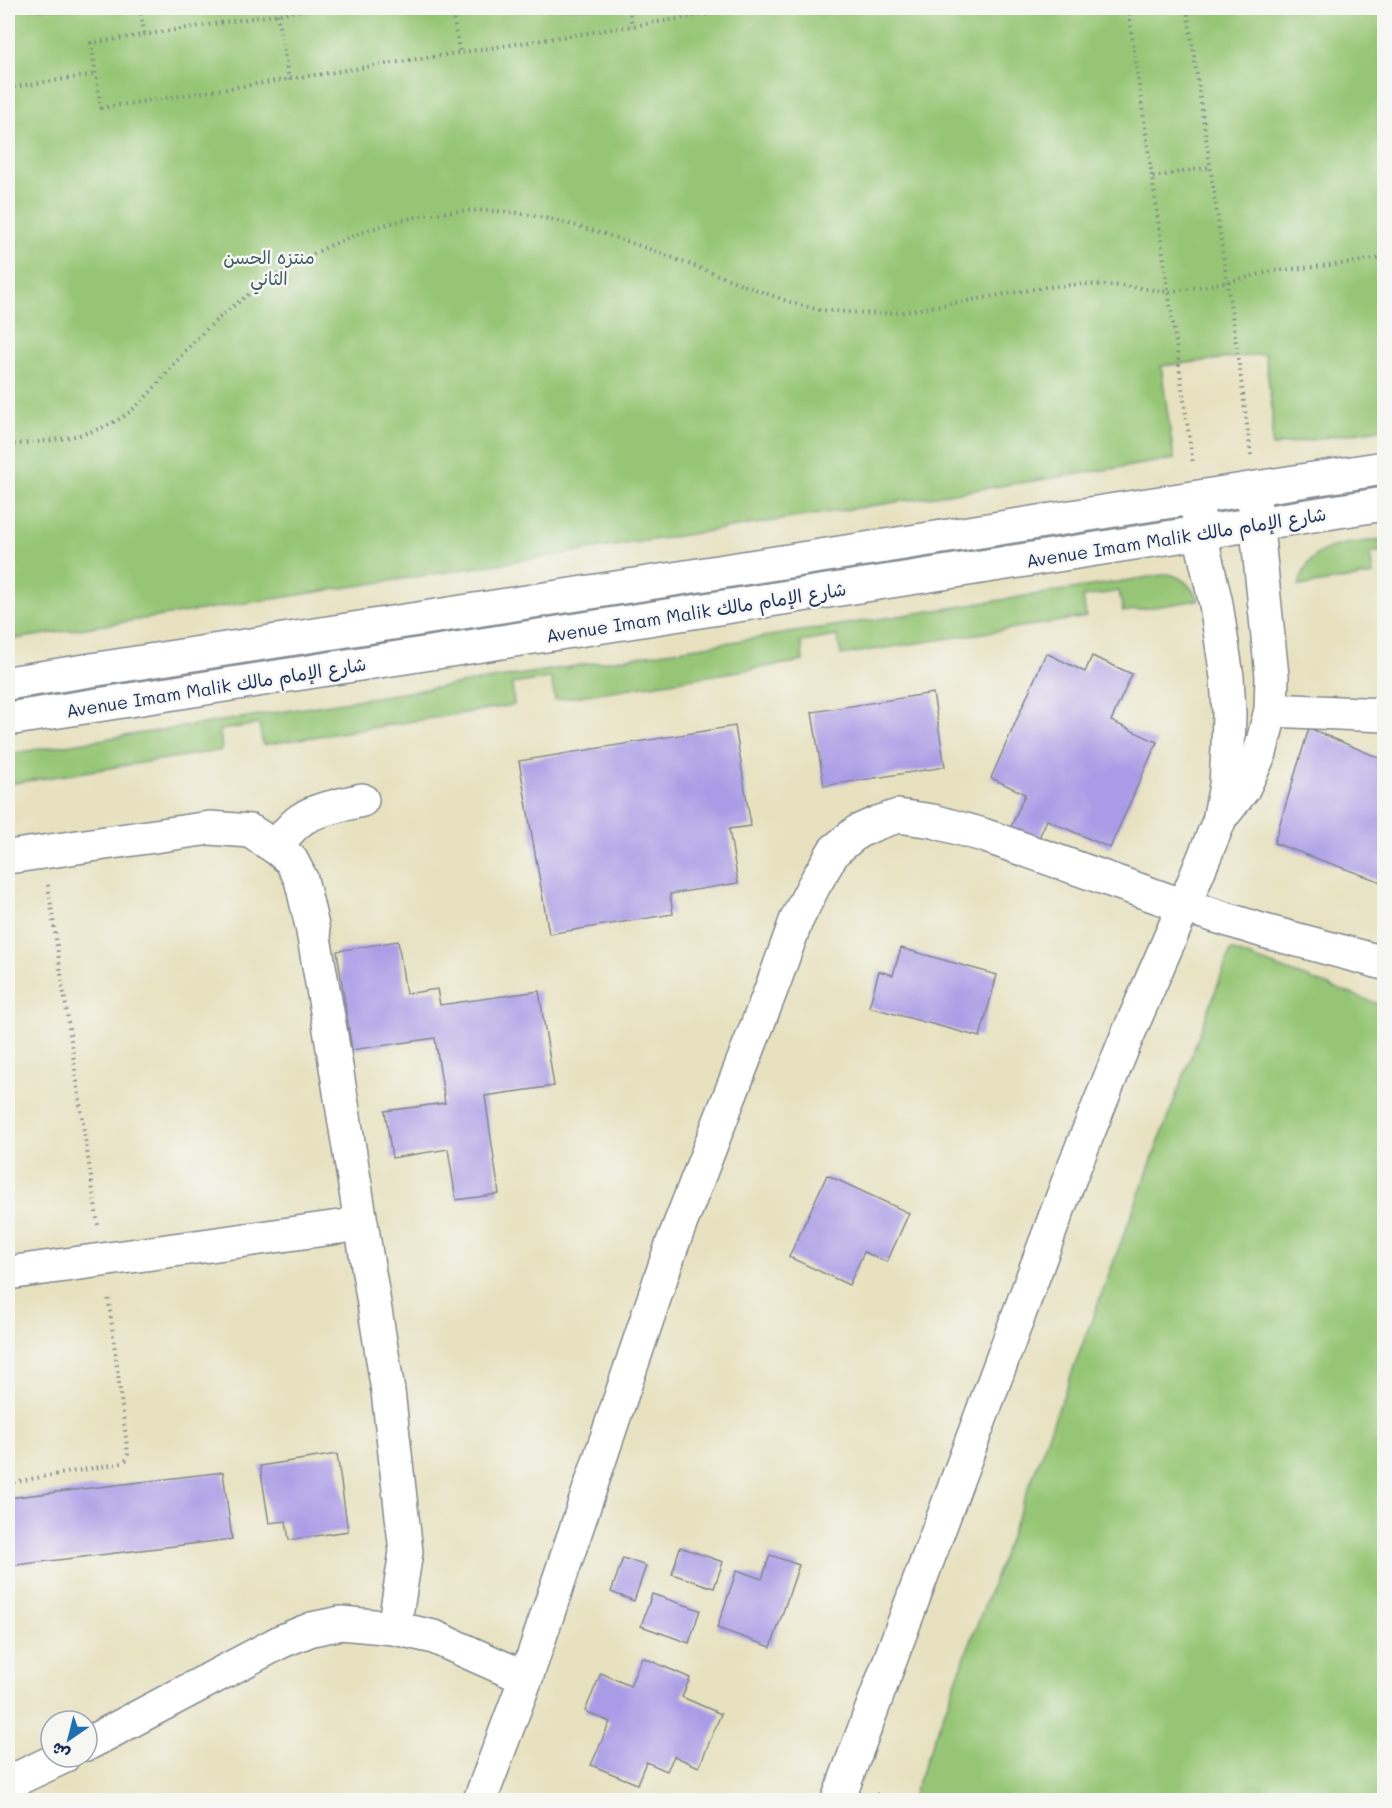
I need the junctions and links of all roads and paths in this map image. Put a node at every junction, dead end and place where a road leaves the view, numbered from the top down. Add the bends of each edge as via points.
1 (140, 8) edge
2 (317, 8) edge
3 (451, 8) edge
4 (629, 8) edge
5 (749, 8) edge
6 (1128, 8) edge
7 (1187, 8) edge
8 (277, 14) junction
9 (632, 26) junction
10 (144, 34) junction
11 (460, 53) junction
12 (96, 74) junction
13 (289, 80) junction
14 (8, 88) edge
15 (1210, 167) junction
16 (1153, 177) junction
17 (1384, 257) edge
18 (1227, 282) junction
19 (1169, 292) junction
20 (8, 445) edge
21 (1384, 468) edge
22 (1253, 489) junction
23 (1197, 498) junction
24 (1384, 504) edge
25 (1256, 524) junction
26 (1200, 533) junction
27 (8, 682) edge
28 (1271, 710) junction
29 (1384, 715) edge
30 (8, 719) edge
31 (362, 800) dead end
32 (1219, 821) junction
33 (275, 846) junction
34 (44, 852) junction
35 (8, 857) edge
36 (1184, 906) junction
37 (1384, 963) edge
38 (361, 1224) junction
39 (103, 1260) junction
40 (8, 1273) edge
41 (8, 1483) edge
42 (394, 1628) junction
43 (526, 1678) junction
44 (99, 1738) edge
45 (39, 1769) edge
46 (8, 1784) edge
47 (480, 1800) edge
48 (838, 1800) edge

1 - 10 path
2 - 8 path
3 - 11 path
4 - 9 path
5 - 9 path
6 - 16 path
7 - 15 path
8 - 10 path
8 - 13 path
9 - 11 path
10 - 12 path via 91,43
11 - 13 path
12 - 13 path via 101,108
12 - 14 path
15 - 16 path
15 - 18 path
16 - 19 path
17 - 18 path via 1273,271
18 - 19 path
18 - 22 path
19 - 20 path via 1083,284 903,312 849,313 793,303 623,239 533,215 489,211 421,215 317,252 252,290 200,335 141,402 109,424 69,439
19 - 23 path
21 - 22 street, Avenue Imam Malik شارع الإمام مالك
22 - 23 street, Avenue Imam Malik شارع الإمام مالك
22 - 25 street
23 - 26 street
23 - 27 street, Avenue Imam Malik شارع الإمام مالك
24 - 25 street, Avenue Imam Malik شارع الإمام مالك
25 - 26 street, Avenue Imam Malik شارع الإمام مالك
25 - 28 street via 1272,676
26 - 30 street, Avenue Imam Malik شارع الإمام مالك
26 - 32 street via 1227,677 1228,749
28 - 29 street
28 - 32 street via 1260,753 1243,789
31 - 33 street via 303,818
32 - 36 street
33 - 34 street via 250,831 210,828
33 - 38 street via 291,860 301,879 310,917
34 - 35 street
34 - 39 path
36 - 37 street via 1264,932
36 - 43 street via 933,821 898,816 857,832 834,851 796,921 672,1245
36 - 48 street via 1072,1172
38 - 39 street
38 - 42 street via 388,1391 405,1552
39 - 40 street
39 - 41 path via 128,1456 122,1463
42 - 43 street via 434,1637
42 - 44 street via 341,1623 312,1629
43 - 47 street
45 - 46 street

